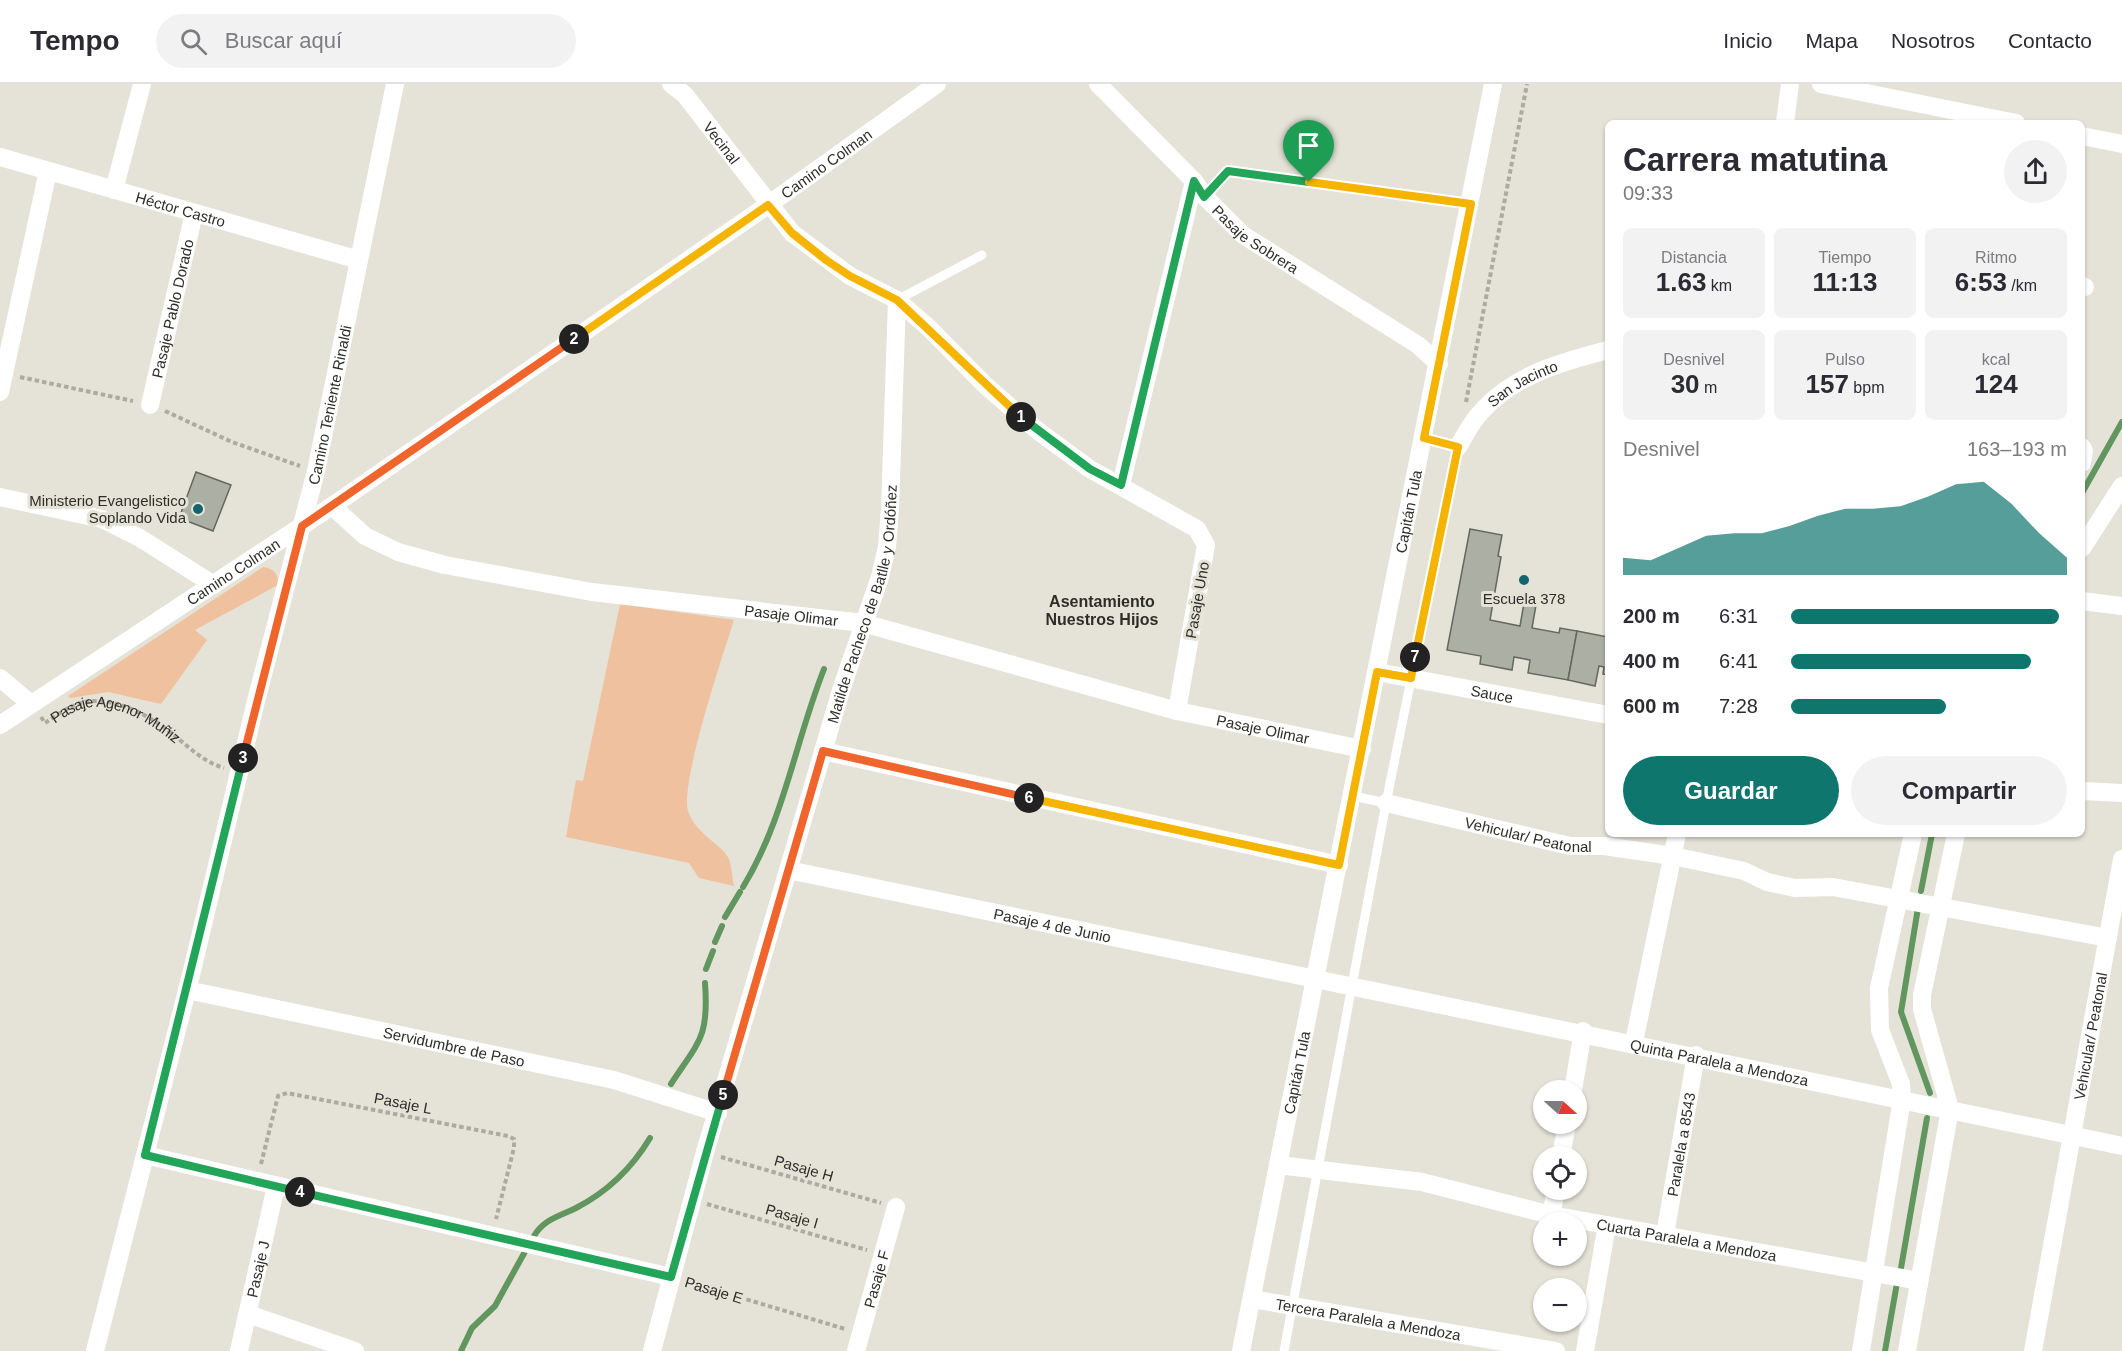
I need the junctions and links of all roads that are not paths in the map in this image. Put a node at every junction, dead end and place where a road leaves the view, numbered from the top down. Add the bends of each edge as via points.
1 (142, 84) edge
2 (393, 84) edge
3 (671, 84) edge
4 (937, 84) edge
5 (1098, 84) edge
6 (1493, 84) edge
7 (1790, 84) edge
8 (1821, 84) edge
9 (1785, 120) edge
10 (2001, 120) edge
11 (2085, 137) edge
12 (2122, 144) edge
13 (0, 157) edge
14 (48, 171) junction
15 (1194, 181) junction
16 (114, 190) junction
17 (768, 205) junction
18 (194, 213) junction
19 (982, 255) dead end
20 (359, 260) junction
21 (897, 300) junction
22 (7, 324) edge
23 (1605, 351) edge
24 (1439, 364) junction
25 (0, 392) edge
26 (150, 405) dead end
27 (1424, 438) junction
28 (1458, 447) junction
29 (1121, 485) junction
30 (2122, 486) edge
31 (0, 496) edge
32 (332, 506) junction
33 (302, 526) junction
34 (2085, 543) edge
35 (214, 585) junction
36 (2085, 601) edge
37 (2122, 606) edge
38 (863, 623) junction
39 (1377, 672) junction
40 (0, 678) edge
41 (1411, 678) junction
42 (31, 704) junction
43 (1177, 711) junction
44 (1605, 714) edge
45 (0, 725) edge
46 (1362, 749) junction
47 (823, 751) junction
48 (2085, 791) edge
49 (2122, 793) edge
50 (1353, 796) junction
51 (1386, 803) junction
52 (1676, 837) edge
53 (1912, 837) edge
54 (1955, 837) edge
55 (1673, 856) junction
56 (2122, 859) edge
57 (1339, 865) junction
58 (788, 870) junction
59 (1901, 898) junction
60 (1942, 906) junction
61 (2108, 938) junction
62 (1316, 980) junction
63 (1353, 988) junction
64 (187, 990) junction
65 (1583, 1031) junction
66 (1634, 1042) junction
67 (1696, 1055) junction
68 (1575, 1080) edge
69 (1902, 1099) junction
70 (1950, 1109) junction
71 (718, 1113) junction
72 (2072, 1135) junction
73 (2122, 1146) edge
74 (145, 1155) junction
75 (1278, 1165) junction
76 (1320, 1170) junction
77 (276, 1186) junction
78 (896, 1207) road end
79 (1539, 1212) edge
80 (1587, 1221) edge
81 (1607, 1225) junction
82 (1665, 1235) junction
83 (1874, 1273) junction
84 (671, 1277) junction
85 (1919, 1281) junction
86 (1252, 1299) junction
87 (1294, 1306) junction
88 (248, 1314) junction
89 (859, 1342) edge
90 (95, 1351) edge
91 (239, 1351) edge
92 (355, 1351) edge
93 (652, 1351) edge
94 (1241, 1351) edge
95 (1284, 1351) edge
96 (1556, 1351) edge
97 (1586, 1351) edge
98 (1861, 1351) edge
99 (1907, 1351) edge
100 (2033, 1351) edge

1 - 16 street
2 - 20 street, Camino Teniente Rinaldi
3 - 17 street, Vecinal via 685,95
4 - 17 street, Camino Colman
5 - 15 street, Pasaje Sobrera
6 - 24 street, Capitán Tula
7 - 9 street
8 - 10 street
11 - 12 street
13 - 14 street, Héctor Castro
14 - 16 street, Héctor Castro
14 - 22 street
15 - 24 street, Pasaje Sobrera via 1204,197 1243,235 1418,345
15 - 29 street
16 - 18 street, Héctor Castro
17 - 21 street, Pasaje Uno via 792,233 826,260
17 - 32 street, Camino Colman
18 - 20 street, Héctor Castro
18 - 26 street, Pasaje Pablo Dorado
19 - 21 lane
20 - 33 street, Camino Teniente Rinaldi
21 - 29 street, Pasaje Uno via 986,387 1038,431 1090,469
21 - 38 street, Matilde Pacheco de Batlle y Ordóñez via 886,547
22 - 25 street
23 - 28 street, San Jacinto via 1539,371 1506,389 1479,413
24 - 27 street, Capitán Tula
27 - 28 lane
27 - 39 street, Capitán Tula
28 - 41 lane
29 - 43 street, Pasaje Uno via 1197,529 1206,545
30 - 34 street
31 - 35 street via 102,519
32 - 33 street, Camino Colman
32 - 38 street, Pasaje Olimar via 365,536 398,552 445,565 592,592
33 - 35 street, Camino Colman
33 - 64 street, Camino Teniente Rinaldi
35 - 42 street, Camino Colman
36 - 37 street
38 - 43 street, Pasaje Olimar
38 - 47 street, Matilde Pacheco de Batlle y Ordóñez
39 - 41 street, Sauce
39 - 46 street, Capitán Tula
40 - 42 street, Pasaje Agenor Muñiz
41 - 44 street, Sauce
41 - 51 lane
42 - 45 street, Camino Colman
43 - 46 street, Pasaje Olimar
46 - 50 street, Capitán Tula
47 - 57 street
47 - 58 street, Matilde Pacheco de Batlle y Ordóñez
48 - 49 street
50 - 51 lane
50 - 57 street, Capitán Tula
51 - 55 street, Vehicular/ Peatonal via 1570,846 1604,846
51 - 63 lane
52 - 55 street
53 - 59 street
54 - 60 street
55 - 59 street, Vehicular/ Peatonal via 1743,871 1795,888 1833,887
55 - 66 street
56 - 61 street, Vehicular/ Peatonal
57 - 62 street, Capitán Tula
58 - 62 street, Pasaje 4 de Junio
58 - 71 street, Matilde Pacheco de Batlle y Ordóñez
59 - 60 street, Vehicular/ Peatonal
59 - 69 street via 1883,967 1879,1009 1881,1030 1901,1084
60 - 61 street, Vehicular/ Peatonal
60 - 70 street via 1922,1009
61 - 72 street, Vehicular/ Peatonal
62 - 63 street, Quinta Paralela a Mendoza
62 - 75 street, Capitán Tula
63 - 65 street, Quinta Paralela a Mendoza
63 - 76 lane
64 - 71 street, Servidumbre de Paso via 614,1080
64 - 74 street, Camino Teniente Rinaldi
65 - 66 street, Quinta Paralela a Mendoza
65 - 68 street
66 - 67 street, Quinta Paralela a Mendoza
67 - 69 street, Quinta Paralela a Mendoza
67 - 82 street, Paralela a 8543
69 - 70 street, Quinta Paralela a Mendoza
69 - 83 street
70 - 72 street, Quinta Paralela a Mendoza
70 - 85 street
71 - 84 street, Matilde Pacheco de Batlle y Ordóñez
72 - 73 street, Quinta Paralela a Mendoza
72 - 100 street, Vehicular/ Peatonal
74 - 77 street, Pasaje E
74 - 90 street, Camino Teniente Rinaldi
75 - 76 street, Cuarta Paralela a Mendoza
75 - 86 street, Capitán Tula
76 - 79 street, Cuarta Paralela a Mendoza via 1422,1182
76 - 87 lane
77 - 84 street, Pasaje E
77 - 88 street, Pasaje J
78 - 89 street, Pasaje F
80 - 81 street, Cuarta Paralela a Mendoza
81 - 82 street, Cuarta Paralela a Mendoza
81 - 97 street
82 - 83 street, Cuarta Paralela a Mendoza
83 - 85 street, Cuarta Paralela a Mendoza
83 - 98 street
84 - 93 street, Matilde Pacheco de Batlle y Ordóñez
85 - 99 street
86 - 87 street, Tercera Paralela a Mendoza
86 - 94 street, Capitán Tula
87 - 95 lane
87 - 96 street, Tercera Paralela a Mendoza
88 - 91 street, Pasaje J
88 - 92 street

